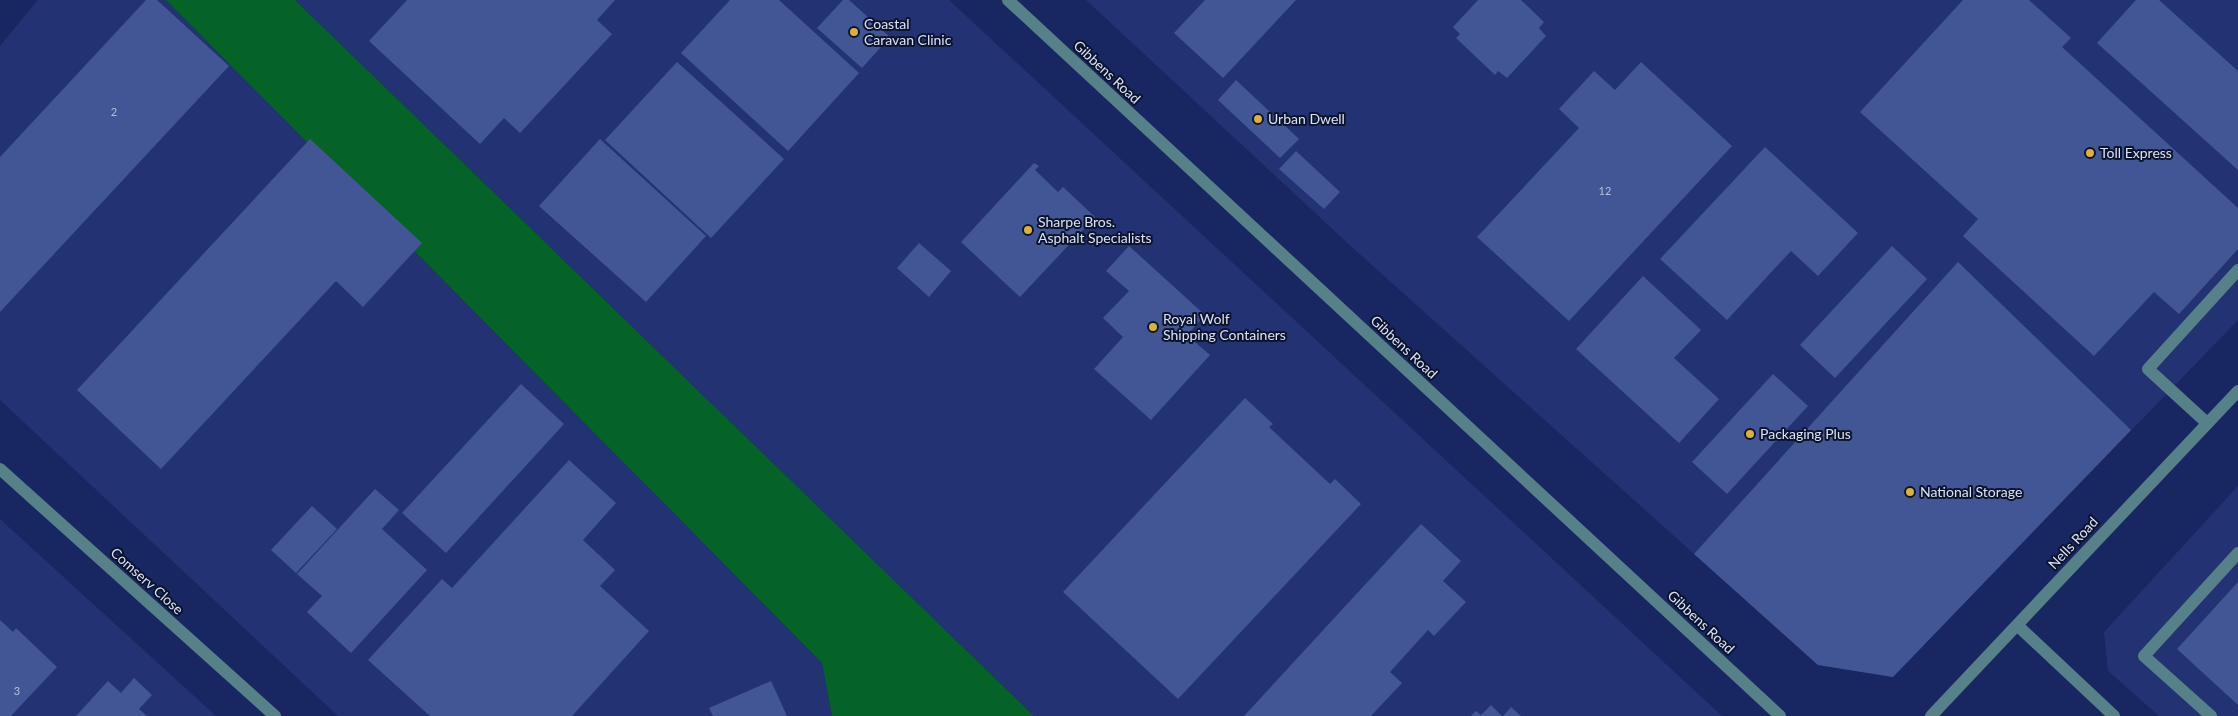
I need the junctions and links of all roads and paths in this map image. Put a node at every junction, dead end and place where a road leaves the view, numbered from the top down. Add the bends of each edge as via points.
1 (1008, 0) edge
2 (2238, 270) edge
3 (2238, 391) edge
4 (2207, 423) junction
5 (0, 469) edge
6 (2238, 553) edge
7 (2017, 625) junction
8 (275, 716) edge
9 (1780, 716) edge
10 (1931, 716) edge
11 (2114, 716) edge
12 (2212, 716) edge

1 - 9 street, Gibbens Road
2 - 4 street via 2148,369
3 - 4 street, Nells Road
4 - 7 street, Nells Road
5 - 8 street, Comserv Close
6 - 12 street via 2144,656
7 - 10 street, Nells Road
7 - 11 street

